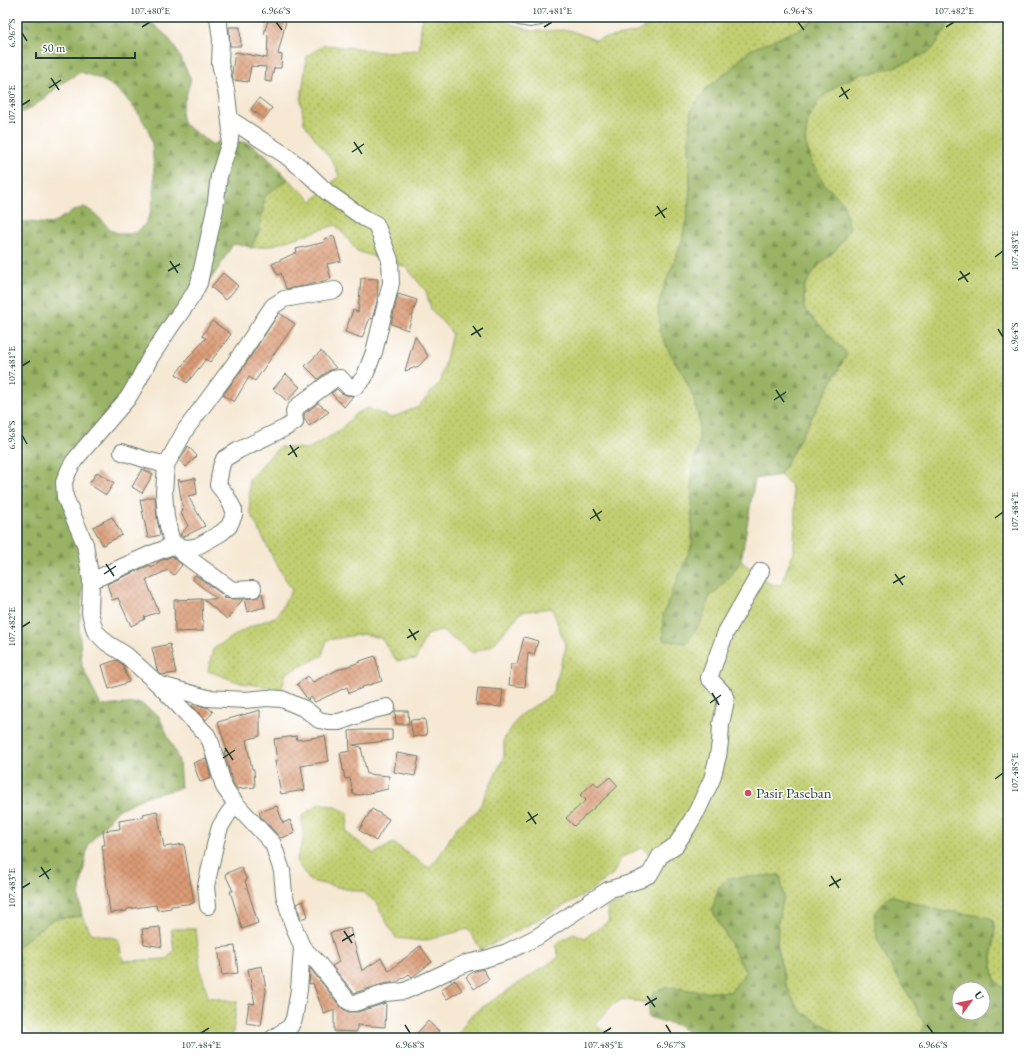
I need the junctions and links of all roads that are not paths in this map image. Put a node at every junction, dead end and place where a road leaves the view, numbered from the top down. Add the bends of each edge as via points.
1 (218, 17) edge
2 (519, 17) edge
3 (541, 17) edge
4 (231, 120) junction
5 (335, 290) dead end
6 (122, 452) dead end
7 (166, 465) junction
8 (175, 545) junction
9 (761, 571) dead end
10 (92, 581) junction
11 (253, 589) dead end
12 (159, 685) junction
13 (387, 707) dead end
14 (236, 804) junction
15 (208, 906) dead end
16 (302, 947) junction
17 (273, 1038) edge

1 - 4 street via 220,63
2 - 3 street
4 - 8 street via 285,154 328,193 376,224 390,260 391,283 374,352 364,378 355,387 348,386 340,378 334,379 298,406 294,411 295,422 224,459 218,485 234,510 229,526 221,534 198,546 187,548
4 - 10 street via 229,145 219,176 215,209 199,283 150,358 128,398 74,461 64,482 65,497 85,544
5 - 7 street via 284,299 273,306 186,429
6 - 7 street
7 - 8 street via 166,517
8 - 10 street
8 - 11 street via 232,590
9 - 16 street via 726,632 709,678 724,694 726,700 712,779 688,828 676,845 660,856 650,874 608,890 537,936 507,952 456,967 405,991 386,993 356,1003 348,1001
10 - 12 street via 90,613 95,631
12 - 13 street via 207,698 282,700 305,709 319,720 330,722 339,722
12 - 14 street via 207,735 224,787
14 - 15 street via 220,827 216,841 206,886
14 - 16 street via 273,844 282,871 284,894
16 - 17 street via 294,1019 290,1027

